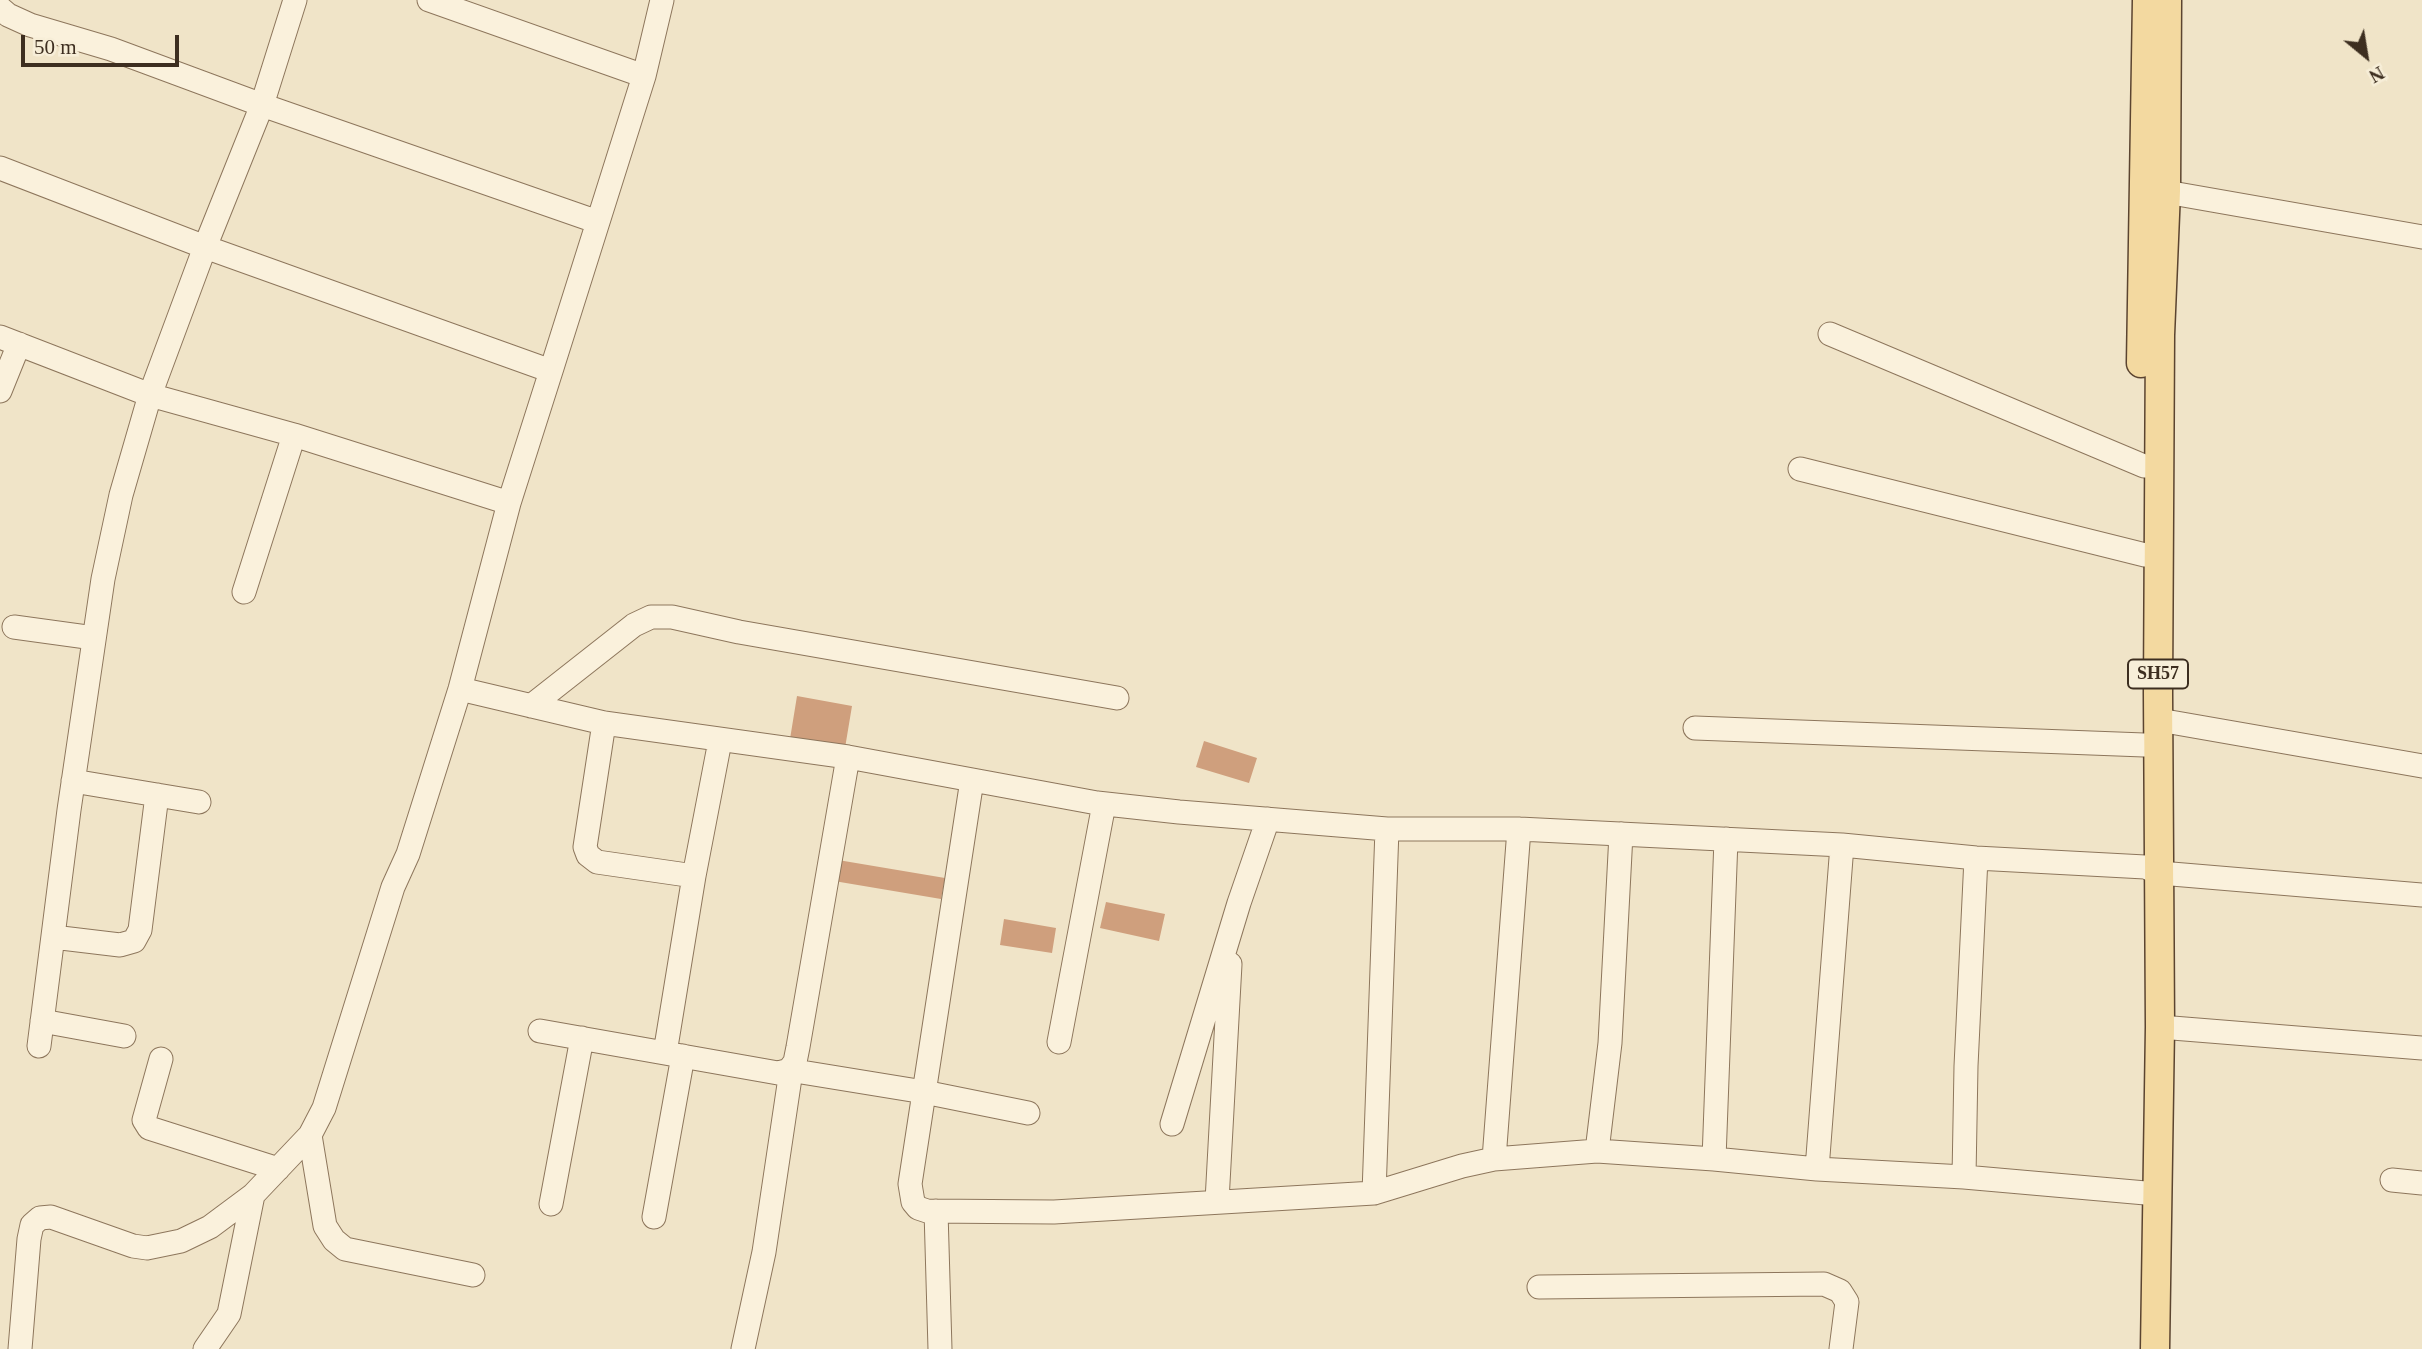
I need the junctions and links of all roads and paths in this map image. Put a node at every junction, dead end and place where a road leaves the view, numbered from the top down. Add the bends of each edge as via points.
1 (295, 0) edge
2 (429, 0) edge
3 (662, 0) edge
4 (2147, 0) edge
5 (2167, 0) edge
6 (0, 8) edge
7 (644, 76) junction
8 (262, 105) junction
9 (0, 168) edge
10 (2155, 190) junction
11 (598, 222) junction
12 (2422, 237) edge
13 (205, 247) junction
14 (1830, 334) dead end
15 (10, 340) edge
16 (551, 371) junction
17 (0, 391) edge
18 (150, 395) junction
19 (294, 435) junction
20 (2144, 466) junction
21 (1800, 469) dead end
22 (509, 503) junction
23 (2145, 555) junction
24 (244, 592) dead end
25 (14, 627) dead end
26 (94, 638) junction
27 (460, 689) junction
28 (1117, 698) dead end
29 (531, 706) junction
30 (2159, 720) junction
31 (604, 723) junction
32 (1695, 728) dead end
33 (720, 741) junction
34 (2144, 745) junction
35 (848, 757) junction
36 (2422, 765) edge
37 (972, 780) junction
38 (74, 781) junction
39 (157, 795) junction
40 (199, 802) dead end
41 (1104, 804) junction
42 (1268, 819) junction
43 (1387, 829) junction
44 (1519, 829) junction
45 (1621, 834) junction
46 (1726, 839) junction
47 (1842, 845) junction
48 (1976, 858) junction
49 (2152, 870) junction
50 (694, 876) junction
51 (2422, 895) edge
52 (1232, 926) junction
53 (53, 937) junction
54 (42, 1021) junction
55 (2160, 1027) junction
56 (540, 1031) dead end
57 (124, 1036) dead end
58 (582, 1038) junction
59 (1059, 1042) dead end
60 (39, 1046) dead end
61 (2422, 1048) edge
62 (674, 1055) junction
63 (161, 1059) dead end
64 (790, 1071) junction
65 (924, 1092) junction
66 (1028, 1113) dead end
67 (1172, 1124) dead end
68 (310, 1135) junction
69 (1597, 1151) junction
70 (1714, 1158) junction
71 (1494, 1159) junction
72 (1817, 1169) junction
73 (278, 1170) junction
74 (1964, 1177) junction
75 (2392, 1180) dead end
76 (2422, 1183) edge
77 (1374, 1193) junction
78 (2150, 1194) junction
79 (253, 1195) junction
80 (1217, 1201) junction
81 (551, 1204) dead end
82 (936, 1211) junction
83 (654, 1217) dead end
84 (473, 1275) dead end
85 (2148, 1276) junction
86 (1539, 1287) dead end
87 (20, 1349) edge
88 (205, 1349) edge
89 (743, 1349) edge
90 (940, 1349) edge
91 (1840, 1349) edge
92 (2140, 1349) edge
93 (2155, 1349) edge

1 - 8 street
2 - 7 street
3 - 7 street
4 - 10 main road, SH57
5 - 10 main road, SH57
6 - 8 street via 30,25 111,49
7 - 11 street
8 - 11 street
8 - 13 street
9 - 13 street
10 - 12 street
10 - 20 main road, SH57 via 2141,339
10 - 30 main road, SH57 via 2160,335
11 - 16 street
13 - 16 street
13 - 18 street
14 - 20 street
15 - 17 street
15 - 18 street
16 - 22 street
18 - 19 street
18 - 26 street via 114,527
19 - 22 street
19 - 24 street
20 - 23 main road, SH57
21 - 23 street
22 - 27 street
23 - 34 main road, SH57
25 - 26 street
26 - 38 street
27 - 29 street
27 - 68 street via 324,1108
28 - 29 street via 751,635 672,617 634,625
29 - 31 street
30 - 36 street
30 - 49 main road, SH57
31 - 33 street
31 - 50 street via 587,855 597,862
32 - 34 street
33 - 35 street
33 - 50 street
34 - 49 main road, SH57
35 - 37 street
35 - 64 street via 798,1047
37 - 41 street
37 - 65 street
38 - 39 street
38 - 53 street
39 - 40 street
39 - 53 street via 140,930 134,941 120,945
41 - 42 street
41 - 59 street
42 - 43 street
42 - 52 street
43 - 44 street
43 - 77 street
44 - 45 street
44 - 71 street
45 - 46 street
45 - 69 street via 1610,1043
46 - 47 street
46 - 70 street
47 - 48 street
47 - 72 street
48 - 49 street
48 - 74 street
49 - 51 street
49 - 55 main road, SH57
49 - 78 main road, SH57
50 - 62 street
52 - 67 street
52 - 80 street
53 - 54 street
54 - 57 street
54 - 60 street
55 - 61 street
55 - 78 main road, SH57
56 - 58 street
58 - 62 street
58 - 81 street
62 - 64 street via 778,1073
62 - 83 street
63 - 73 street via 144,1120 149,1128
64 - 65 street
64 - 89 street via 764,1252
65 - 66 street
65 - 82 street via 910,1193 918,1208
68 - 73 street
68 - 84 street via 325,1226 334,1240 345,1248
69 - 70 street
69 - 71 street
70 - 72 street
71 - 77 street
72 - 74 street
73 - 79 street
74 - 78 street
75 - 76 street
77 - 80 street
78 - 85 main road, SH57
79 - 87 street via 210,1227 181,1241 147,1248 51,1217 40,1219 32,1226 29,1239
79 - 88 street via 229,1314
80 - 82 street via 1054,1212
82 - 90 street
85 - 92 main road, SH57
85 - 93 main road, SH57
86 - 91 street via 1824,1284 1840,1291 1847,1302

